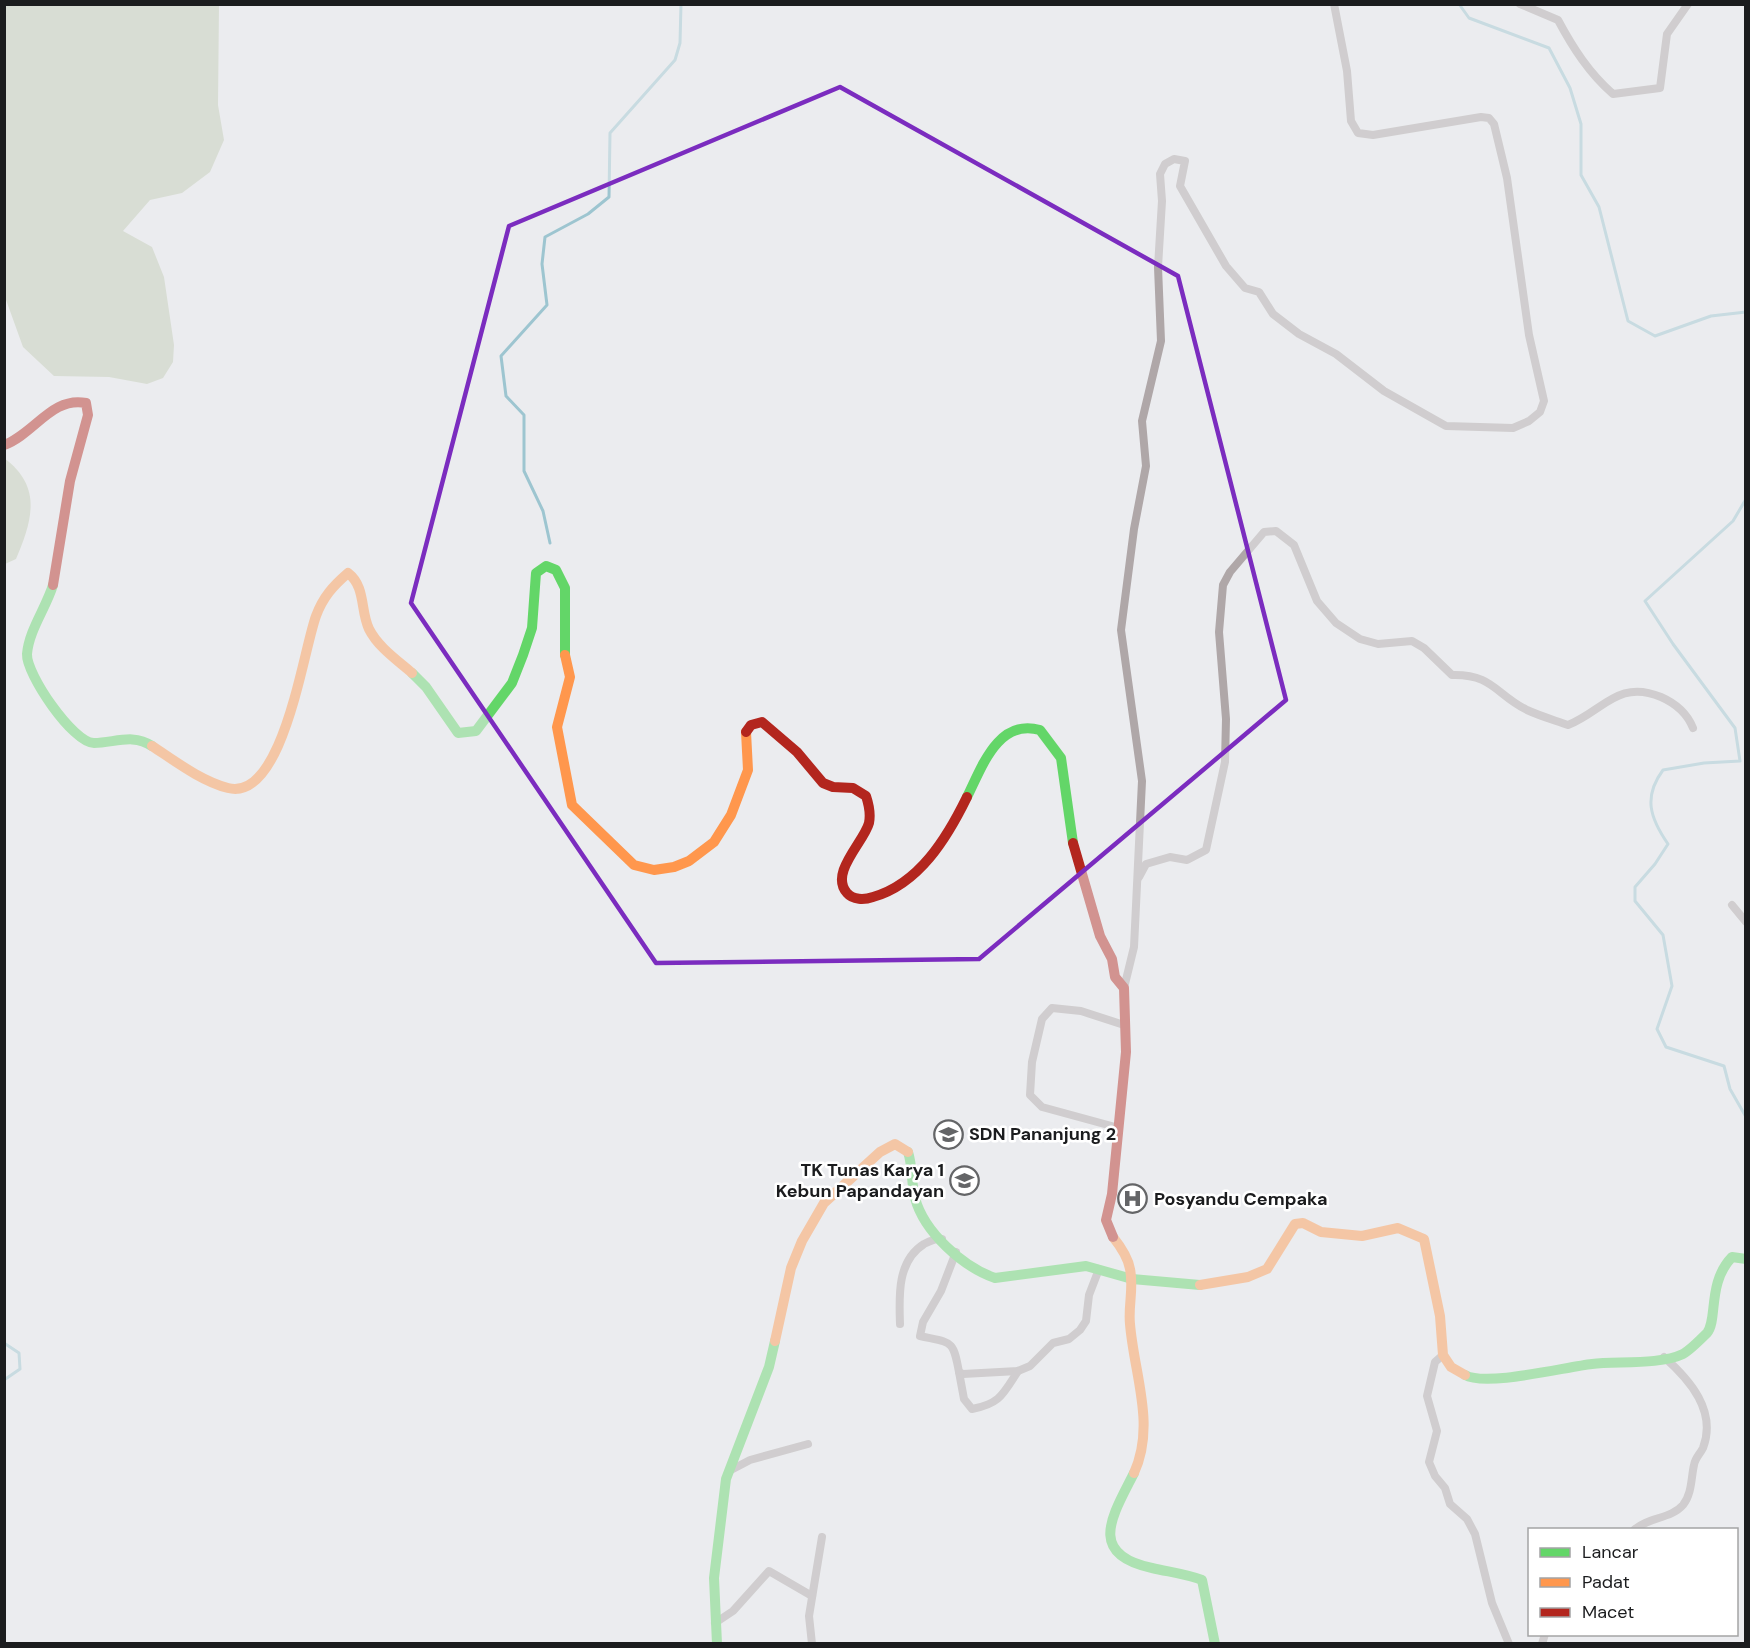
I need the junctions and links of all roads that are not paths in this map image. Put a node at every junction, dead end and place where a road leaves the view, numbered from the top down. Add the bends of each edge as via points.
1 (1334, 4) edge
2 (1520, 4) edge
3 (1688, 4) edge
4 (4, 446) edge
5 (1693, 728) dead end
6 (1138, 878) junction
7 (1732, 905) dead end
8 (1746, 922) edge
9 (1124, 988) junction
10 (1124, 1025) junction
11 (1119, 1128) junction
12 (942, 1239) junction
13 (956, 1252) junction
14 (1746, 1259) edge
15 (1099, 1269) junction
16 (1132, 1279) junction
17 (900, 1324) dead end
18 (1443, 1355) junction
19 (1664, 1357) junction
20 (959, 1371) junction
21 (1018, 1371) junction
22 (808, 1444) dead end
23 (728, 1471) junction
24 (1638, 1528) edge
25 (822, 1537) dead end
26 (812, 1596) junction
27 (715, 1623) junction
28 (717, 1644) edge
29 (812, 1644) edge
30 (1215, 1644) edge
31 (1509, 1644) edge

1 - 6 street via 1347,71 1351,121 1359,133 1374,135 1481,117 1494,124 1507,178 1529,335 1544,401 1540,412 1529,422 1513,428 1446,426 1419,413 1336,354 1299,334 1273,314 1259,292 1245,288 1226,266 1180,186 1185,161 1174,159 1165,164 1160,174 1161,341 1142,421 1146,466 1121,630 1142,780
2 - 3 street via 1558,20 1594,78 1613,94 1660,88 1667,34
4 - 9 street via 20,439 55,410 77,400 86,403 88,415 70,481 53,586 29,641 27,657 32,675 51,704 84,741 136,739 223,786 238,790 249,786 264,772 279,747 326,593 348,573 359,585 363,611 373,636 426,687 458,733 476,733 508,690 523,655 532,628 536,573 546,566 554,567 566,596 565,651 571,675 556,718 569,796 578,811 634,865 669,869 695,859 713,843 729,821 748,768 744,735 748,727 762,722 797,752 823,783 853,788 866,796 871,817 842,880 851,897 873,897 897,887 925,865 999,743 1012,731 1040,730 1061,758 1072,841 1100,936 1112,959 1115,977
5 - 6 street via 1687,714 1644,690 1599,705 1583,719 1568,725 1526,709 1487,681 1473,675 1452,675 1412,641 1378,644 1360,639 1336,623 1317,601 1294,545 1276,531 1264,532 1222,585 1219,632 1225,762 1206,850 1187,860 1170,857 1146,864
6 - 9 street via 1134,947
7 - 8 street
9 - 10 street
10 - 11 street via 1126,1052
10 - 11 street via 1081,1011 1052,1008 1042,1019 1029,1087 1032,1099 1042,1107
11 - 16 street via 1107,1226 1129,1264
12 - 13 street
12 - 17 street via 922,1245 908,1261 900,1294
12 - 23 street via 919,1209 910,1157 903,1146 895,1144 880,1152 832,1195 812,1221 791,1268 770,1367
13 - 15 street via 985,1276 994,1278 1071,1267
13 - 20 street via 920,1336 952,1346
14 - 19 street via 1732,1257 1725,1262 1716,1282 1709,1330 1683,1354
15 - 16 street
15 - 21 street via 1084,1326 1069,1339 1053,1343 1030,1366
16 - 18 street via 1202,1285 1262,1273 1272,1265 1290,1228 1299,1223 1321,1232 1362,1236 1403,1229 1425,1241 1439,1305
16 - 30 street via 1129,1319 1145,1411 1143,1450 1112,1521 1109,1538 1114,1551 1125,1560 1187,1573 1202,1580
18 - 19 street via 1451,1367 1482,1380
18 - 31 street via 1435,1362 1427,1396 1437,1431 1429,1462 1450,1504 1467,1519 1475,1534 1492,1603
19 - 24 street via 1688,1378 1704,1408 1707,1426 1683,1506
20 - 21 street
20 - 21 street via 964,1399 972,1409 992,1405
22 - 23 street via 750,1460
23 - 27 street via 714,1578
25 - 26 street
26 - 27 street via 769,1571 733,1611
26 - 29 street via 808,1616
27 - 28 street

